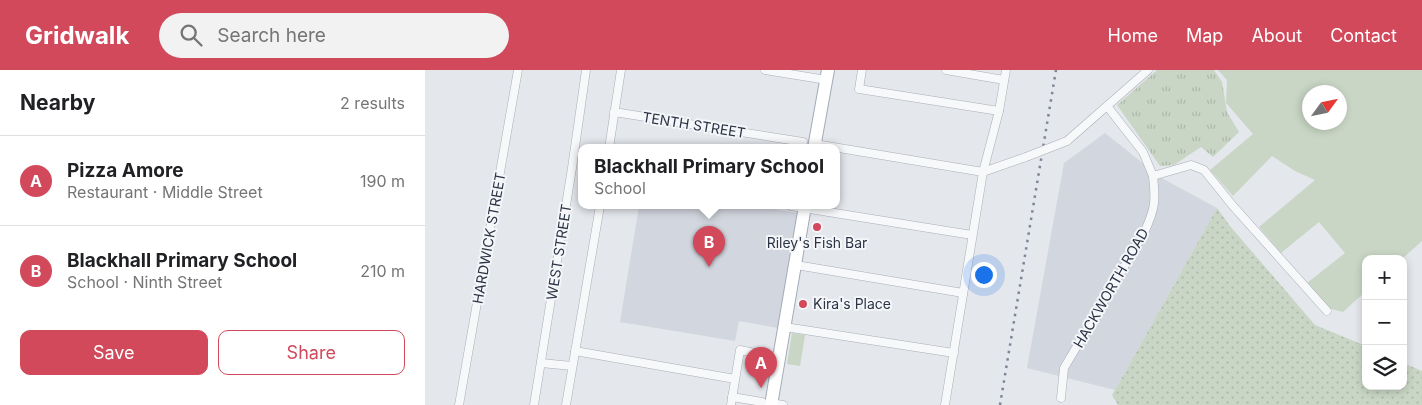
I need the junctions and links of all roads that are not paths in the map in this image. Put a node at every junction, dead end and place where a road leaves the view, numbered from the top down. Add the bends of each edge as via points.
1 (518, 70) edge
2 (586, 70) edge
3 (621, 70) edge
4 (765, 70) edge
5 (862, 70) edge
6 (946, 70) edge
7 (1006, 70) edge
8 (1148, 70) edge
9 (827, 75) edge
10 (1004, 80) junction
11 (1107, 106) junction
12 (614, 112) junction
13 (999, 112) junction
14 (610, 144) edge
15 (805, 144) edge
16 (811, 144) edge
17 (840, 150) edge
18 (572, 168) junction
19 (578, 169) edge
20 (983, 172) junction
21 (1153, 176) junction
22 (599, 209) edge
23 (805, 209) edge
24 (817, 209) edge
25 (973, 235) junction
26 (796, 265) junction
27 (963, 292) junction
28 (1327, 312) dead end
29 (785, 327) junction
30 (575, 351) junction
31 (954, 353) junction
32 (779, 358) junction
33 (541, 363) junction
34 (572, 366) junction
35 (735, 379) junction
36 (1061, 398) dead end
37 (732, 401) edge
38 (772, 404) edge
39 (459, 405) edge
40 (534, 405) edge
41 (566, 405) edge
42 (945, 405) edge

1 - 39 street, HARDWICK STREET
2 - 18 street, WEST STREET
3 - 12 street
4 - 9 street
5 - 13 street via 859,89
6 - 10 street
7 - 10 street
8 - 11 street
9 - 16 main road
10 - 13 street
11 - 20 street, bridge via 1067,141
11 - 21 street, HACKWORTH ROAD via 1143,152
12 - 14 street
12 - 15 street, TENTH STREET
13 - 20 street
17 - 20 street, TENTH STREET
18 - 19 street
18 - 33 street, WEST STREET
20 - 25 street
21 - 28 street via 1191,166 1204,170
21 - 36 street, HACKWORTH ROAD via 1153,214 1064,368
22 - 30 street
23 - 26 main road
24 - 25 street
25 - 27 street
26 - 27 street
26 - 29 main road
27 - 31 street
29 - 31 street
29 - 32 main road
30 - 34 street
30 - 35 street
31 - 42 street
32 - 35 street via 740,350
32 - 38 main road
33 - 34 street
33 - 40 street, WEST STREET
34 - 41 street
35 - 37 street
37 - 38 street

